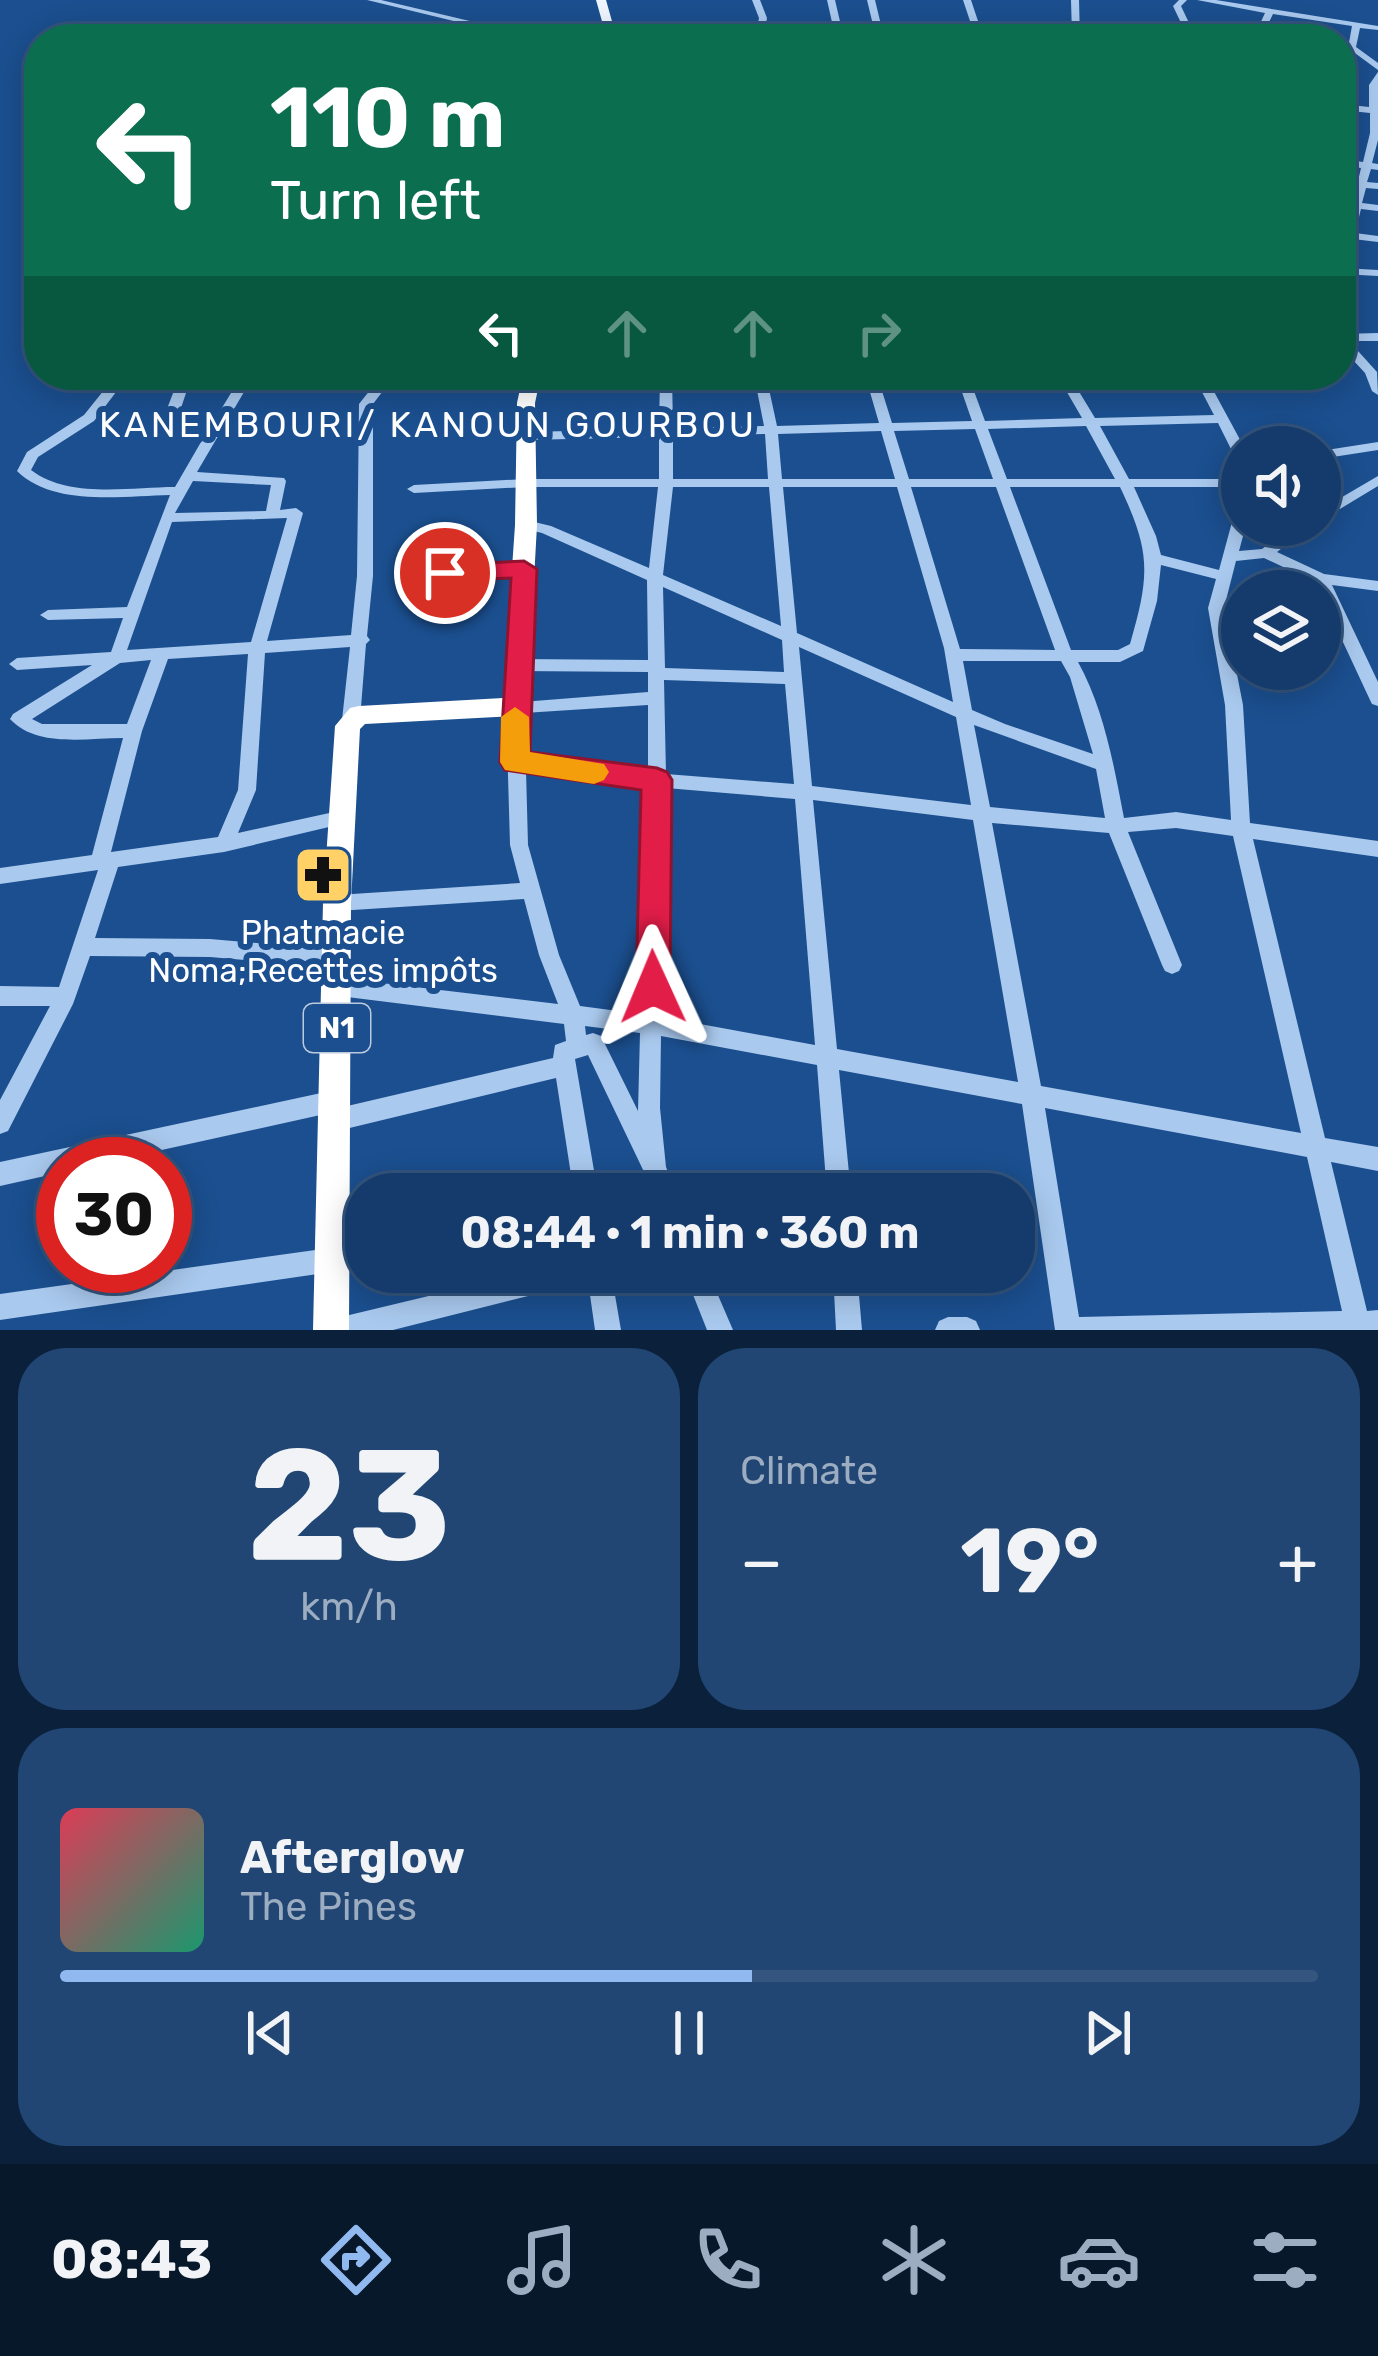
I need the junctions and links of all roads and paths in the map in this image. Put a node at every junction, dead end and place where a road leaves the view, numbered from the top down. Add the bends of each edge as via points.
1 (371, 0) edge
2 (1202, 0) edge
3 (1269, 13) junction
4 (474, 24) edge
5 (1264, 24) edge
6 (1357, 24) junction
7 (1378, 28) edge
8 (1356, 29) edge
9 (1376, 65) edge
10 (1377, 111) edge
11 (1373, 166) edge
12 (1356, 183) edge
13 (1364, 184) junction
14 (1378, 186) edge
15 (1358, 205) junction
16 (1378, 208) edge
17 (1356, 209) edge
18 (1356, 356) edge
19 (112, 390) edge
20 (181, 390) edge
21 (239, 390) edge
22 (374, 390) edge
23 (530, 390) edge
24 (666, 390) edge
25 (763, 390) edge
26 (876, 390) edge
27 (968, 390) edge
28 (1071, 390) edge
29 (1207, 390) edge
30 (1378, 391) edge
31 (1223, 419) junction
32 (1089, 422) junction
33 (981, 425) junction
34 (1226, 426) edge
35 (888, 427) junction
36 (771, 429) junction
37 (666, 432) junction
38 (525, 436) junction
39 (209, 441) junction
40 (1378, 446) edge
41 (1341, 452) edge
42 (1378, 480) edge
43 (526, 483) junction
44 (666, 483) junction
45 (1123, 483) junction
46 (1221, 483) edge
47 (184, 484) junction
48 (773, 484) junction
49 (1000, 484) junction
50 (906, 486) junction
51 (414, 489) dead end
52 (1341, 503) edge
53 (272, 514) junction
54 (167, 518) junction
55 (526, 525) junction
56 (1233, 546) edge
57 (1276, 546) edge
58 (1266, 553) junction
59 (1154, 558) junction
60 (1228, 567) junction
61 (524, 569) junction
62 (1303, 570) edge
63 (406, 574) dead end
64 (655, 580) junction
65 (1341, 581) edge
66 (1378, 586) edge
67 (133, 612) junction
68 (48, 615) dead end
69 (1341, 620) edge
70 (790, 634) junction
71 (362, 640) junction
72 (257, 648) junction
73 (162, 654) junction
74 (953, 655) junction
75 (117, 657) junction
76 (1068, 658) junction
77 (17, 664) dead end
78 (517, 665) junction
79 (657, 670) junction
80 (792, 678) junction
81 (655, 698) junction
82 (1378, 700) edge
83 (515, 707) junction
84 (964, 711) junction
85 (351, 720) junction
86 (133, 731) junction
87 (515, 762) junction
88 (1104, 765) junction
89 (657, 780) junction
90 (803, 792) junction
91 (982, 812) junction
92 (343, 817) junction
93 (1116, 826) junction
94 (1241, 829) junction
95 (224, 844) junction
96 (1378, 849) edge
97 (105, 862) junction
98 (0, 876) edge
99 (533, 890) junction
100 (337, 903) junction
101 (83, 947) junction
102 (1172, 965) dead end
103 (338, 973) junction
104 (0, 996) edge
105 (66, 998) junction
106 (573, 1015) junction
107 (654, 1025) junction
108 (570, 1056) junction
109 (828, 1057) junction
110 (1032, 1096) junction
111 (334, 1111) junction
112 (0, 1123) edge
113 (1316, 1148) junction
114 (1378, 1159) edge
115 (584, 1173) edge
116 (656, 1173) edge
117 (659, 1173) edge
118 (837, 1173) edge
119 (0, 1174) edge
120 (345, 1260) edge
121 (331, 1263) junction
122 (493, 1293) edge
123 (602, 1293) edge
124 (705, 1293) edge
125 (846, 1293) edge
126 (0, 1307) edge
127 (1363, 1326) edge
128 (331, 1330) edge
129 (341, 1330) edge
130 (608, 1330) edge
131 (720, 1330) edge
132 (849, 1330) edge
133 (948, 1330) edge
134 (967, 1330) edge
135 (1070, 1330) edge

1 - 4 street
2 - 3 street
3 - 5 street
3 - 6 street
6 - 7 street
6 - 8 street
9 - 10 street
10 - 11 street
11 - 13 street
12 - 13 street
13 - 14 street
13 - 15 street
15 - 16 street
15 - 17 street
18 - 30 street
19 - 47 street via 99,409 32,455 24,471 74,490
20 - 39 street via 173,423
21 - 39 street
22 - 71 street via 366,404
23 - 38 highway
24 - 37 street
25 - 36 street
26 - 35 street
27 - 33 street
28 - 32 street
29 - 31 street
31 - 32 street
31 - 34 street
32 - 33 street
32 - 45 street
33 - 35 street
33 - 49 street
35 - 36 street
35 - 50 street
36 - 37 street
36 - 48 street
37 - 38 street
37 - 44 street
38 - 43 highway
39 - 47 street
40 - 41 street
42 - 52 street
43 - 44 street
43 - 51 street
43 - 55 highway
44 - 48 street
44 - 64 street
45 - 46 street
45 - 49 street
45 - 59 street
47 - 53 street via 279,481
47 - 54 street
48 - 50 street
48 - 70 street
49 - 50 street
49 - 76 street
50 - 74 street
53 - 54 street
53 - 72 street via 296,513
54 - 67 street
55 - 61 highway
55 - 64 street
56 - 60 street
57 - 58 street
58 - 60 street
58 - 62 street
59 - 60 street
59 - 76 street via 1137,647 1120,656
60 - 94 street via 1216,608 1234,705
61 - 63 street
61 - 78 highway
64 - 70 street
64 - 79 street
65 - 66 street
67 - 68 street
67 - 75 street
69 - 82 street
70 - 80 street
70 - 84 street
71 - 72 street
71 - 85 street
72 - 73 street
72 - 95 street via 248,790
73 - 75 street
73 - 86 street
74 - 76 street
74 - 84 street
75 - 77 street
75 - 86 street via 19,719 38,731
76 - 88 street
78 - 79 street
78 - 83 highway
79 - 80 street
79 - 81 street
80 - 90 street
81 - 83 street
81 - 89 street
83 - 85 highway
83 - 87 street
84 - 88 street
84 - 91 street
85 - 92 highway, N1
86 - 97 street
87 - 89 street
87 - 99 street via 519,845
88 - 93 street
89 - 90 street
89 - 107 street
90 - 91 street
90 - 109 street
91 - 93 street
91 - 110 street
92 - 95 street
92 - 100 highway, N1
93 - 94 street via 1176,820
93 - 102 street
94 - 96 street
94 - 113 street
95 - 97 street
97 - 98 street
97 - 101 street
99 - 100 street
99 - 106 street
100 - 103 highway, N1
101 - 103 street via 210,948
101 - 105 street
103 - 106 street
103 - 111 highway, N1
104 - 105 street
105 - 112 street
106 - 107 street
106 - 108 street
107 - 109 street
107 - 117 street via 649,1108
108 - 111 street
108 - 115 street
108 - 116 street via 593,1043
109 - 110 street
109 - 118 street
110 - 113 street
110 - 135 street
111 - 119 street
111 - 121 highway, N1
113 - 114 street
113 - 127 street
120 - 121 street
121 - 126 street
121 - 128 highway, N1
122 - 129 street
123 - 130 street
124 - 131 street
125 - 132 street
127 - 135 street
133 - 134 street

